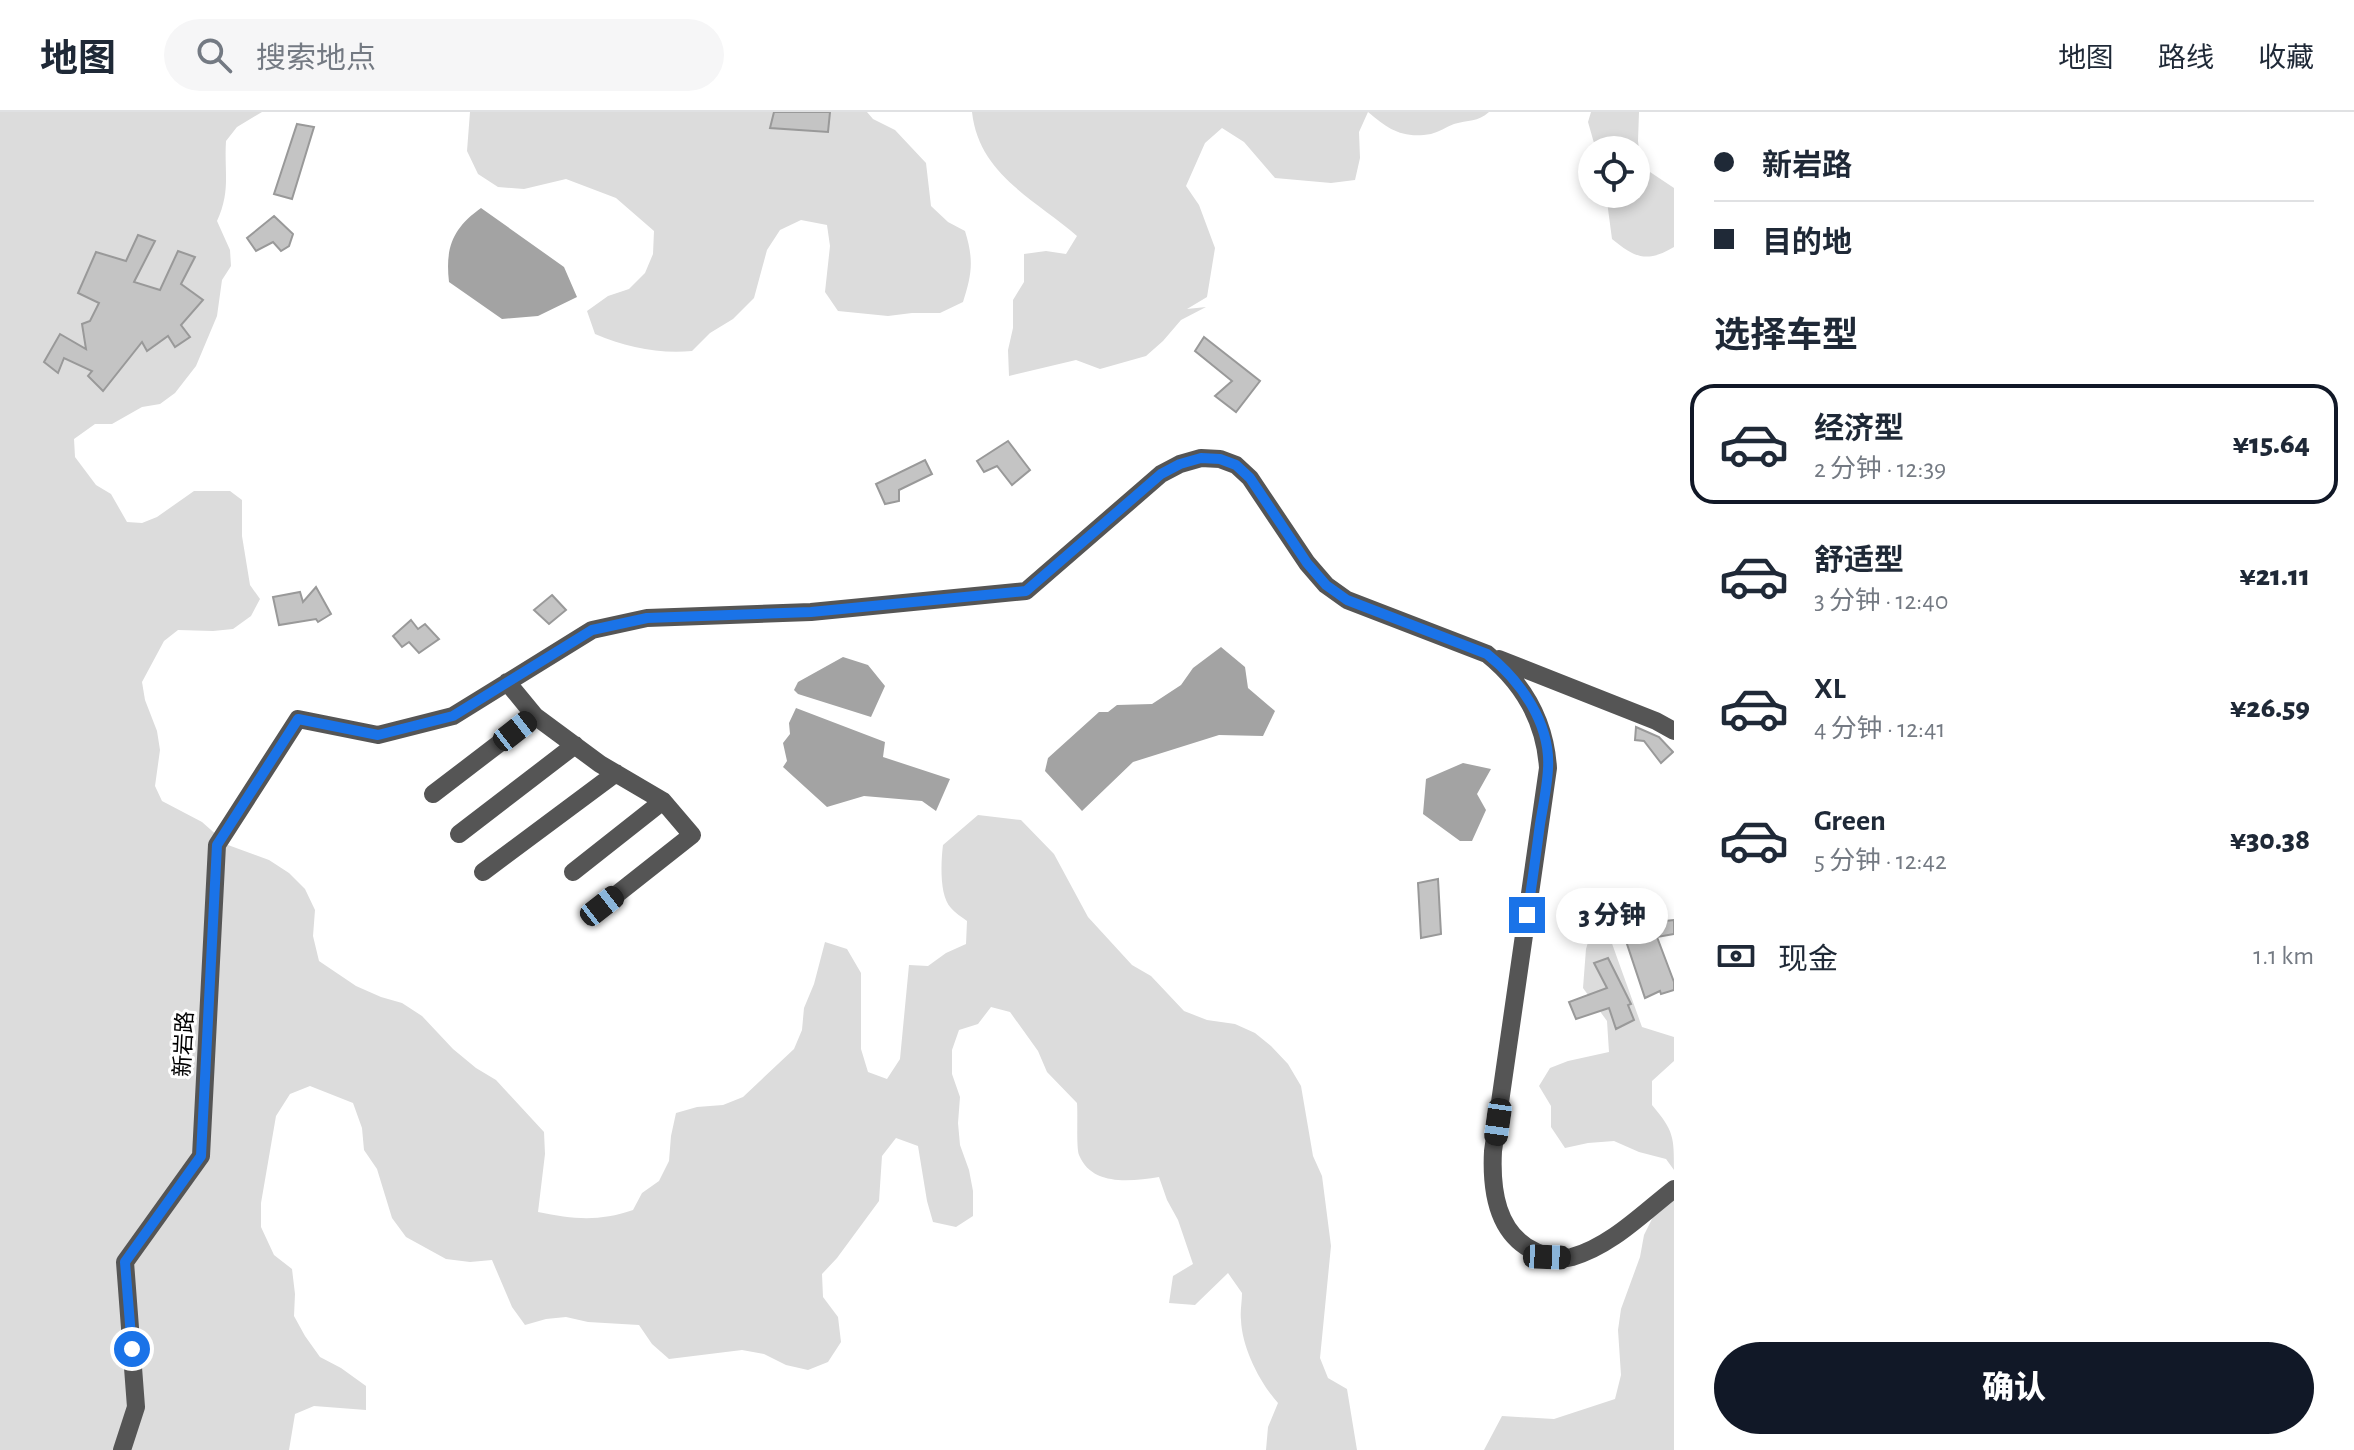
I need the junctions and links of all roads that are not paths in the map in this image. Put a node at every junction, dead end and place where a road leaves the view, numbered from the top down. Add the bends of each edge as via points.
1 (1487, 654) junction
2 (507, 682) junction
3 (535, 716) junction
4 (1674, 731) edge
5 (575, 745) junction
6 (616, 773) junction
7 (433, 794) dead end
8 (663, 801) junction
9 (459, 834) dead end
10 (483, 872) dead end
11 (573, 872) dead end
12 (602, 906) dead end
13 (1674, 1189) edge
14 (122, 1450) edge

1 - 2 street via 1347,600 1307,563 1250,478 1236,465 1201,458 1161,474 1026,591 811,612 647,618 592,630
1 - 4 street
1 - 13 street via 1505,668 1529,701 1544,735 1548,768 1493,1151 1500,1217 1527,1248 1547,1257 1569,1258 1613,1238
2 - 3 street
2 - 14 street, 新岩路 via 453,716 378,735 298,719 217,845 201,1156 125,1262 136,1407
3 - 5 street
3 - 7 street
5 - 6 street
5 - 9 street
6 - 8 street
6 - 10 street
8 - 11 street
8 - 12 street via 692,835

